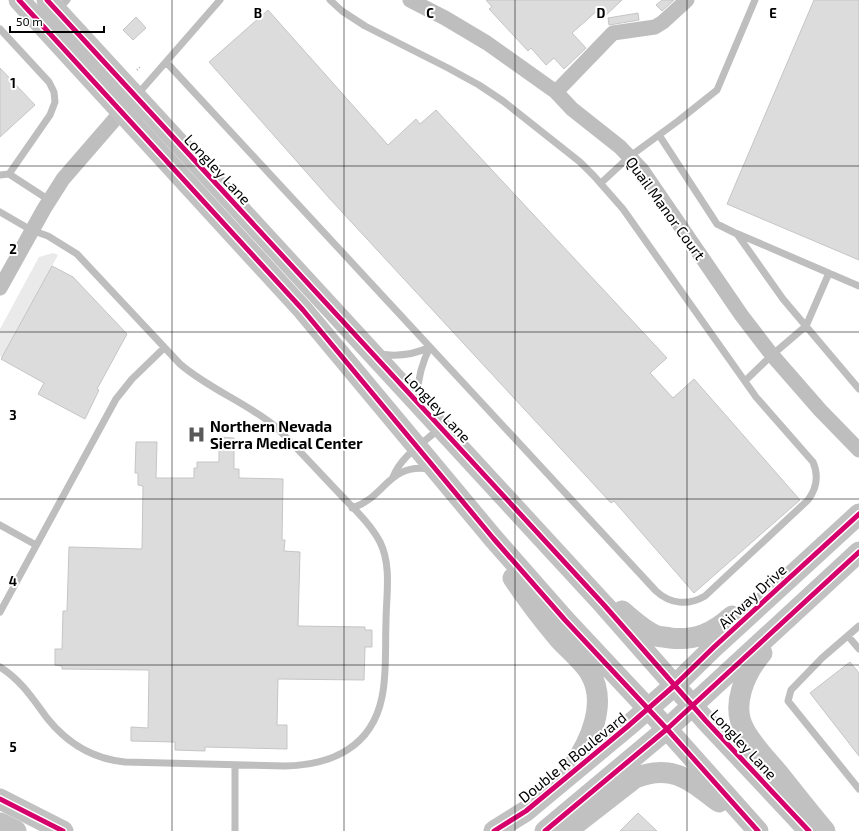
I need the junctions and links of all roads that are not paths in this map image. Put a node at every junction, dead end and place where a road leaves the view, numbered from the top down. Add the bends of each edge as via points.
1 (19, 0) edge
2 (220, 0) edge
3 (330, 0) edge
4 (410, 0) edge
5 (687, 0) edge
6 (755, 0) edge
7 (57, 4) edge
8 (0, 29) edge
9 (166, 62) junction
10 (556, 92) junction
11 (136, 96) junction
12 (121, 113) junction
13 (659, 135) junction
14 (629, 157) junction
15 (9, 174) junction
16 (0, 175) edge
17 (601, 183) junction
18 (49, 200) junction
19 (0, 212) edge
20 (32, 230) junction
21 (737, 234) junction
22 (829, 273) junction
23 (859, 286) edge
24 (0, 288) edge
25 (806, 326) junction
26 (430, 347) junction
27 (164, 348) junction
28 (370, 351) junction
29 (772, 355) junction
30 (745, 381) junction
31 (859, 389) edge
32 (418, 403) junction
33 (441, 428) junction
34 (417, 448) junction
35 (859, 450) edge
36 (438, 472) junction
37 (392, 479) junction
38 (352, 508) junction
39 (852, 520) edge
40 (0, 525) edge
41 (493, 538) junction
42 (36, 545) junction
43 (859, 552) edge
44 (572, 571) junction
45 (798, 609) junction
46 (0, 612) edge
47 (859, 626) edge
48 (848, 636) junction
49 (859, 649) edge
50 (0, 667) edge
51 (661, 697) junction
52 (679, 718) junction
53 (235, 765) junction
54 (556, 787) junction
55 (859, 789) edge
56 (0, 799) edge
57 (0, 823) edge
58 (16, 831) edge
59 (63, 831) edge
60 (235, 831) edge
61 (494, 831) edge
62 (545, 831) edge
63 (566, 831) edge
64 (757, 831) edge
65 (809, 831) edge
66 (825, 831) edge

1 - 12 main road, Longley Lane
2 - 9 lane
3 - 17 lane via 365,26 448,68 497,98 580,162
4 - 10 street, Quail Manor Court via 487,43
5 - 10 street via 655,27 613,33
6 - 13 lane via 716,90
7 - 11 main road, Longley Lane
8 - 15 lane via 49,82 55,102 50,115
9 - 11 lane
9 - 26 lane
10 - 14 street, Quail Manor Court via 572,109
11 - 12 street
11 - 28 main road, Longley Lane
12 - 18 street via 63,179
12 - 34 main road, Longley Lane via 303,310
13 - 14 lane
13 - 21 lane via 718,224
14 - 17 lane
14 - 29 street, Quail Manor Court via 642,170 742,316
15 - 16 lane
15 - 18 lane
17 - 30 lane via 622,208
18 - 20 street
19 - 20 lane
20 - 24 street
20 - 27 lane via 48,236 81,258
21 - 22 lane
21 - 25 lane
22 - 23 lane
22 - 25 lane
25 - 29 lane
25 - 31 lane
26 - 28 lane via 398,356
26 - 30 lane via 656,591 667,599 680,602 693,601 704,596 808,500 815,488 817,474 810,457 764,407
26 - 32 lane via 420,374
27 - 38 lane via 187,370 262,416
27 - 42 lane via 129,382 116,399
28 - 32 main road, Longley Lane
29 - 30 lane
29 - 35 street, Quail Manor Court
32 - 33 main road, Longley Lane
33 - 34 lane
33 - 44 main road, Longley Lane
34 - 36 main road, Longley Lane
34 - 37 lane via 400,464
36 - 37 lane via 412,468
36 - 41 main road, Longley Lane
37 - 38 lane via 366,503
38 - 53 lane via 377,537 387,566 383,688 375,719 355,744 333,759 298,766
39 - 44 main road via 808,545 716,628 703,636 688,639 658,636 644,628
39 - 51 main road, Airway Drive
40 - 42 lane
41 - 51 main road, Longley Lane via 565,620
41 - 54 main road via 511,575 533,607 590,672 596,685 597,712 588,739 573,767
42 - 46 lane
43 - 45 main road
44 - 51 main road, Longley Lane via 604,605
45 - 52 main road
45 - 66 main road via 758,657 746,676 739,701 740,716 744,730 755,746
47 - 48 lane
48 - 49 lane
48 - 55 lane via 791,690 788,701
50 - 53 lane via 22,685 63,736 97,756 125,762
51 - 52 main road, Longley Lane
51 - 52 main road, Longley Lane
51 - 54 main road, Double R Boulevard
52 - 62 main road
52 - 64 main road, Longley Lane
52 - 65 main road, Longley Lane
53 - 60 lane
54 - 61 main road, Double R Boulevard
56 - 59 main road
57 - 58 main road
63 - 64 main road via 635,778 659,771 690,780

